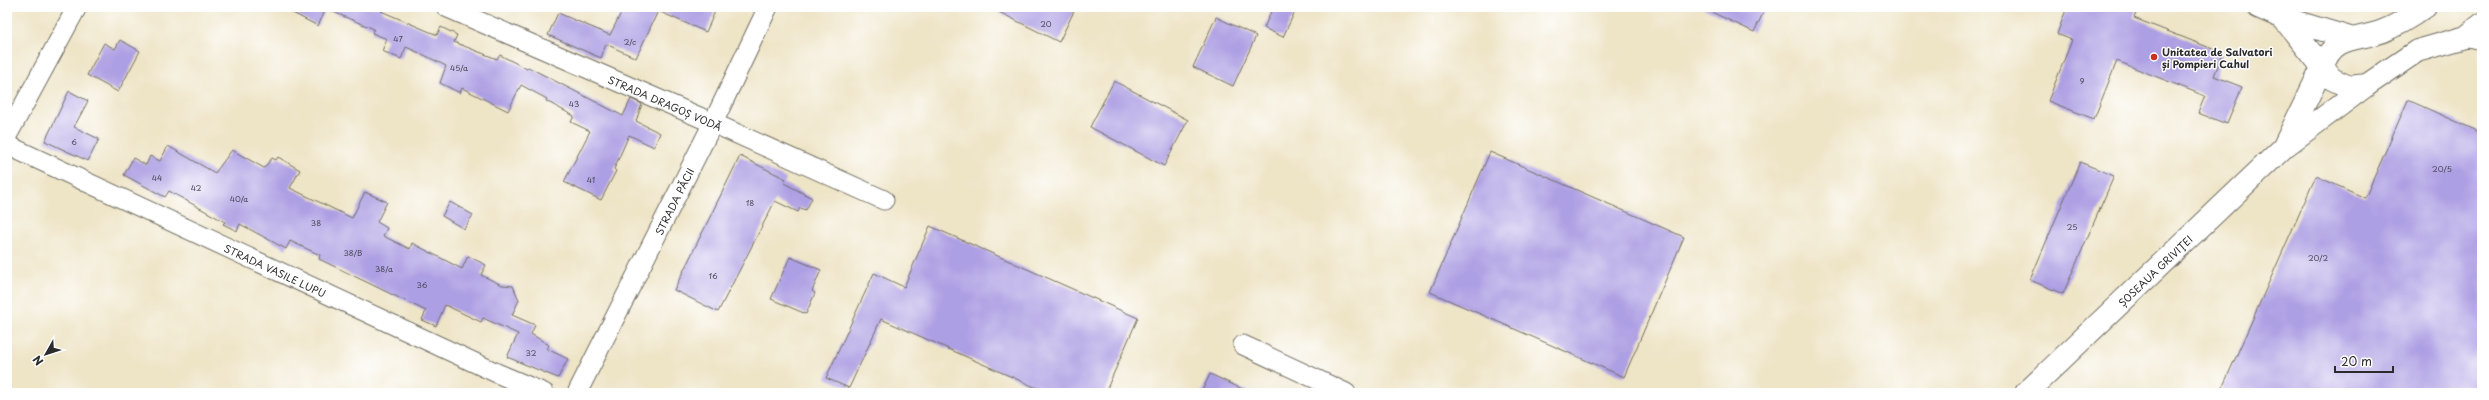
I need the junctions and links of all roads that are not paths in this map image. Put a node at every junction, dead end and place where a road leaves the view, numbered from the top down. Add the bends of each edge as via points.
1 (77, 7) edge
2 (446, 7) edge
3 (768, 7) edge
4 (2258, 7) edge
5 (2425, 7) edge
6 (2283, 18) junction
7 (2477, 34) edge
8 (2350, 38) junction
9 (2323, 66) junction
10 (2367, 85) junction
11 (713, 122) junction
12 (7, 136) edge
13 (7, 145) edge
14 (2284, 147) junction
15 (884, 200) dead end
16 (1243, 345) dead end
17 (544, 393) edge
18 (577, 393) edge
19 (1346, 393) edge
20 (2026, 393) edge

1 - 12 street
2 - 11 street, STRADA DRAGOȘ VODĂ
3 - 11 street, STRADA PĂCII
4 - 6 street
5 - 8 street via 2381,32
6 - 8 street
6 - 9 street
7 - 10 street, ȘOSEAUA GRIVIŢEI via 2417,51
8 - 9 street, ȘOSEAUA GRIVIŢEI via 2330,50
9 - 10 street via 2332,79 2340,84 2349,87
9 - 14 street, ȘOSEAUA GRIVIŢEI
10 - 14 street, ȘOSEAUA GRIVIŢEI
11 - 15 street, STRADA DRAGOȘ VODĂ
11 - 18 street, STRADA PĂCII
13 - 17 street, STRADA VASILE LUPU
14 - 20 street, ȘOSEAUA GRIVIŢEI
16 - 19 street

